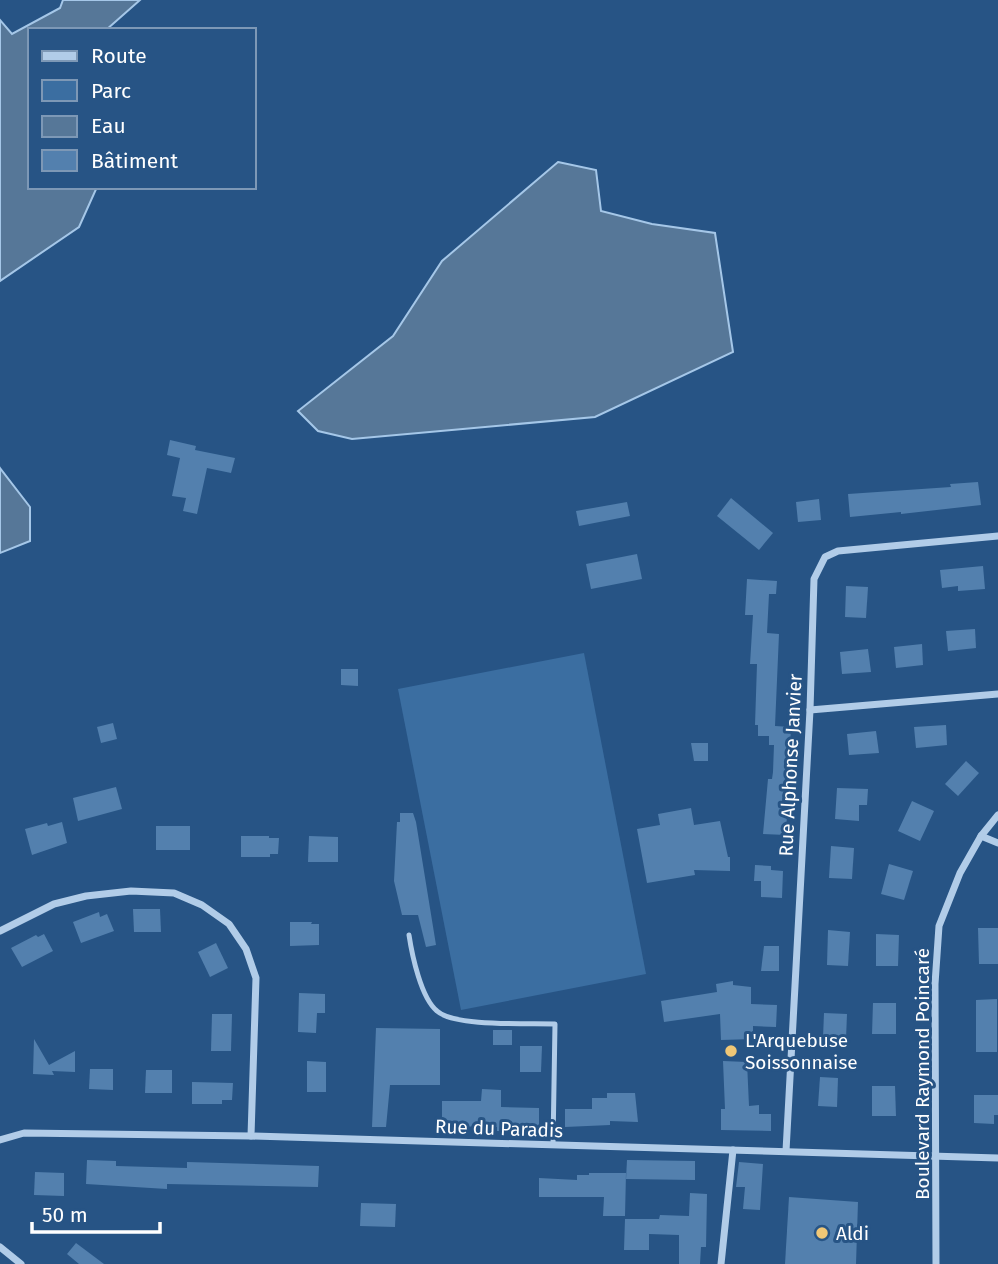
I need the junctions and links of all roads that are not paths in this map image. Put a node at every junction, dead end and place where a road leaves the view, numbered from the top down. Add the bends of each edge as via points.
1 (998, 536) edge
2 (998, 694) edge
3 (810, 710) junction
4 (998, 815) edge
5 (981, 836) junction
6 (998, 843) edge
7 (0, 931) edge
8 (409, 936) dead end
9 (251, 1136) junction
10 (0, 1140) edge
11 (553, 1145) junction
12 (733, 1150) junction
13 (786, 1152) junction
14 (937, 1157) junction
15 (998, 1158) edge
16 (0, 1247) edge
17 (21, 1264) edge
18 (721, 1264) edge
19 (936, 1264) edge

1 - 3 street, Rue Alphonse Janvier via 838,551 825,557 814,579
2 - 3 street
3 - 13 street, Rue Alphonse Janvier
4 - 5 street, Boulevard Raymond Poincaré
5 - 6 street
5 - 14 street, Boulevard Raymond Poincaré via 939,926
7 - 9 street via 54,904 131,891 174,893 229,924 246,949 256,978
8 - 11 lane via 416,972 436,1011 453,1020 555,1024
9 - 10 street, Rue du Paradis via 24,1133
9 - 11 street, Rue du Paradis
11 - 12 street, Rue du Paradis
12 - 13 street, Rue du Paradis
12 - 18 street
13 - 14 street, Rue du Paradis
14 - 15 street, Rue du Paradis
14 - 19 street, Boulevard Raymond Poincaré
16 - 17 street

